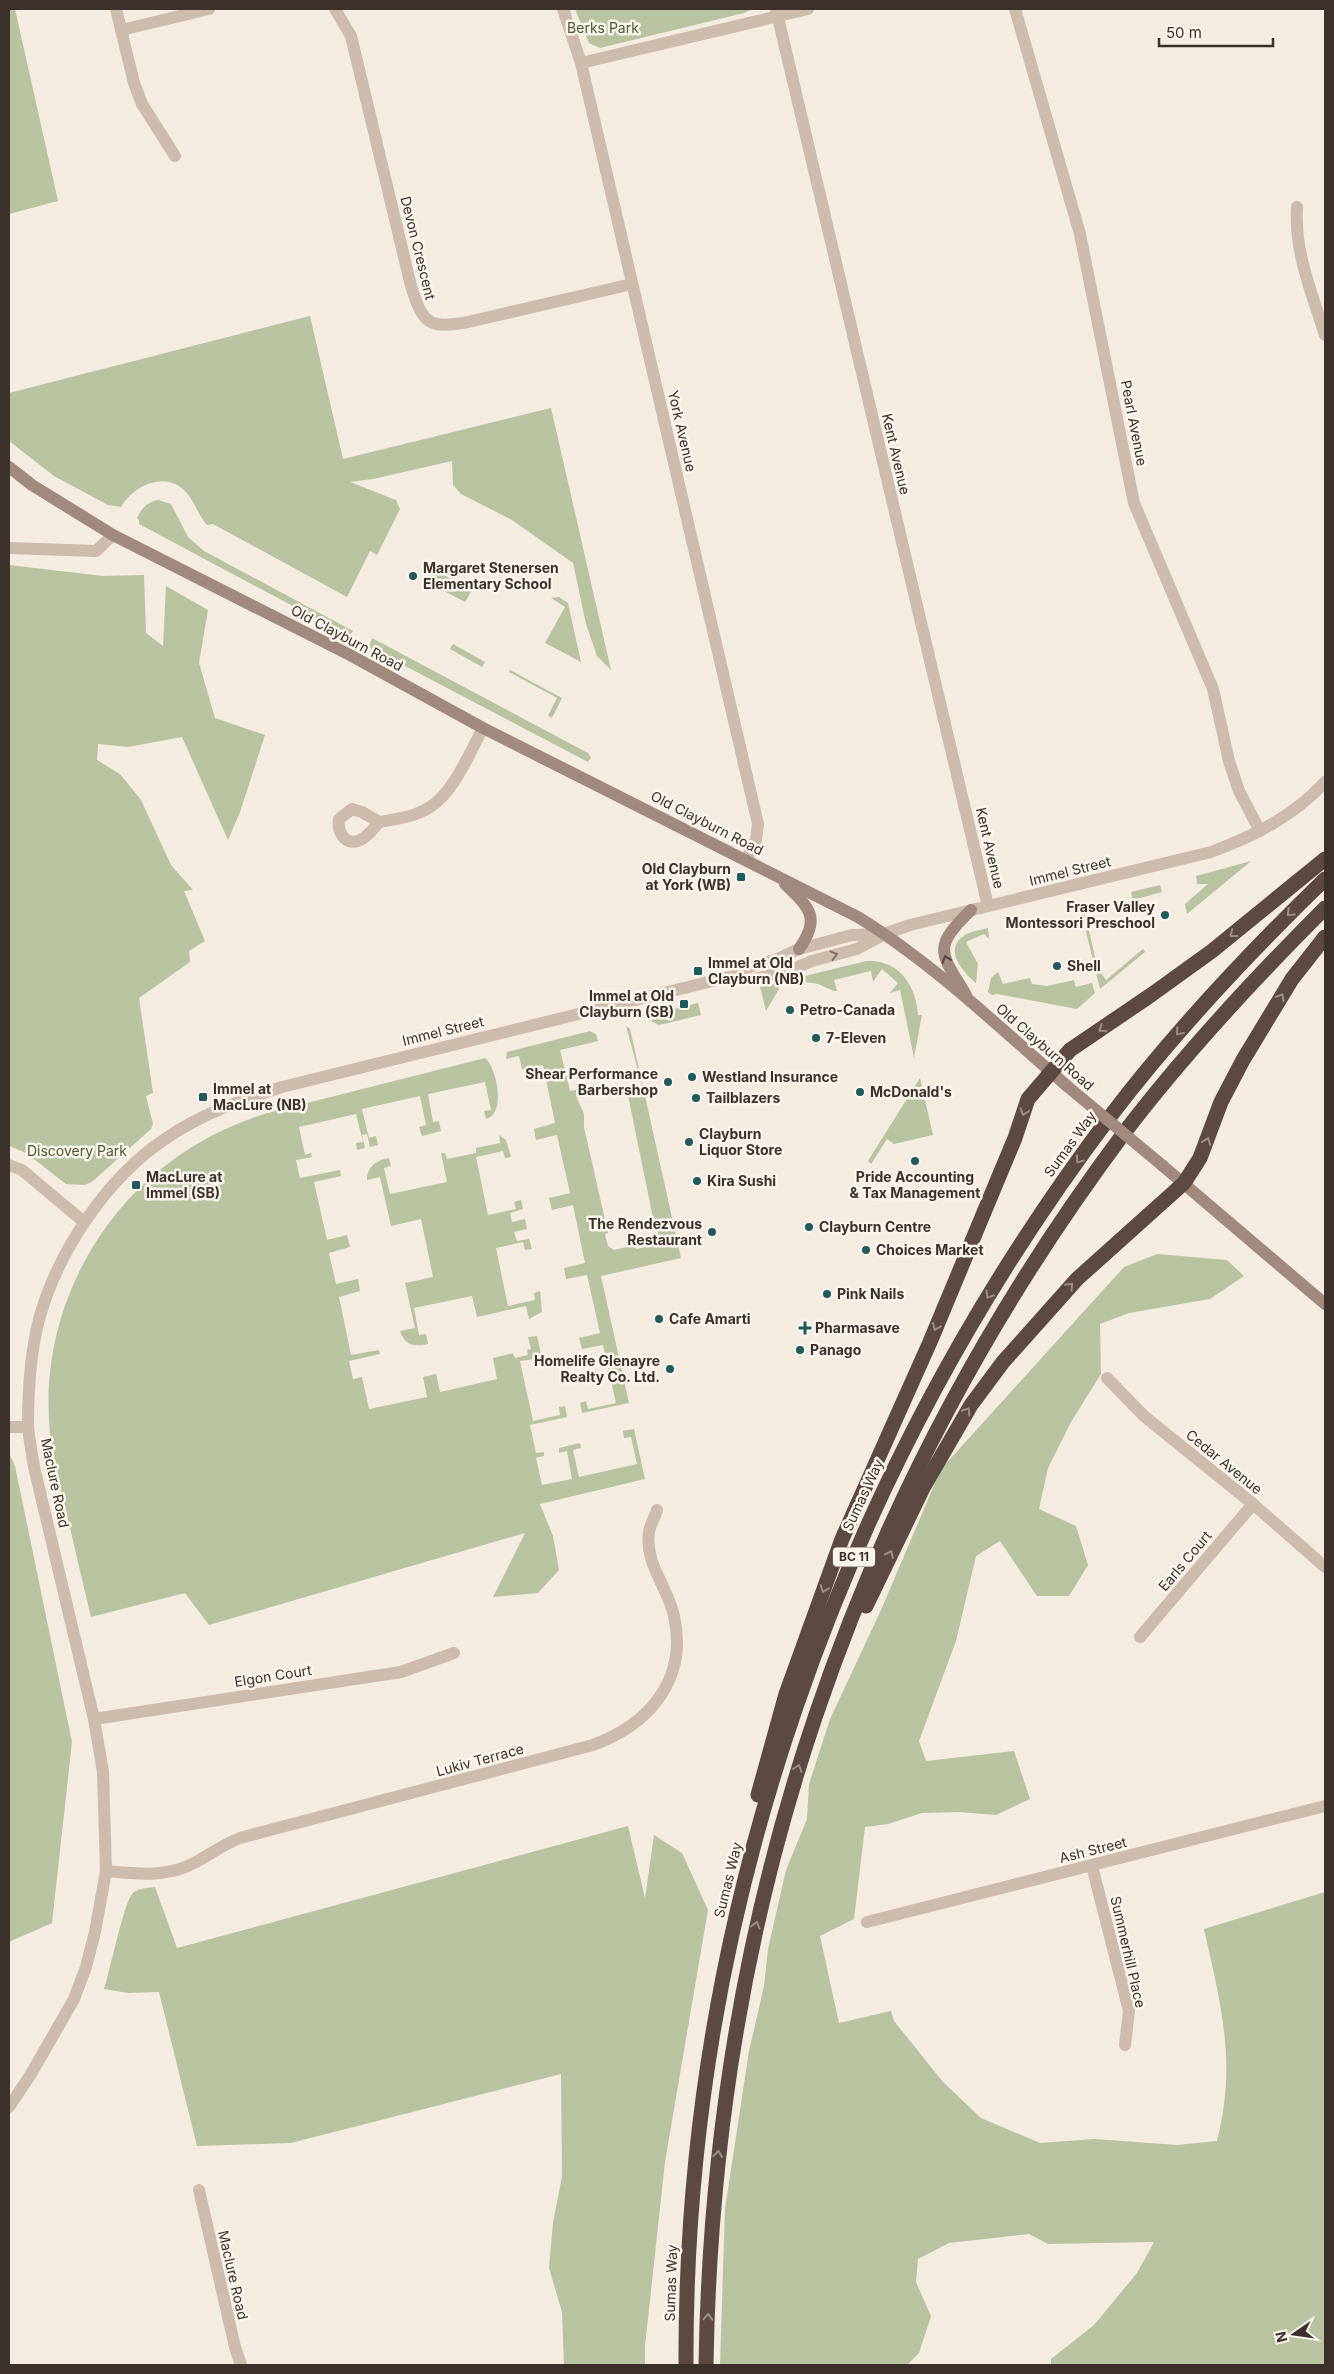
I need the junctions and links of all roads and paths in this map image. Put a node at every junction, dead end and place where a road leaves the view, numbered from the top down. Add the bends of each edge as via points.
1 (116, 9) edge
2 (209, 9) edge
3 (334, 9) edge
4 (563, 9) edge
5 (808, 9) edge
6 (1015, 9) edge
7 (777, 13) edge
8 (121, 30) junction
9 (581, 63) junction
10 (175, 156) dead end
11 (1297, 207) dead end
12 (632, 284) junction
13 (1325, 335) edge
14 (9, 467) edge
15 (113, 535) junction
16 (9, 548) edge
17 (483, 728) junction
18 (1325, 782) edge
19 (378, 822) dead end
20 (1260, 831) junction
21 (1325, 859) edge
22 (746, 860) junction
23 (774, 874) junction
24 (1325, 879) edge
25 (988, 906) junction
26 (1325, 908) edge
27 (971, 910) junction
28 (884, 934) junction
29 (1325, 937) edge
30 (798, 949) junction
31 (737, 975) junction
32 (970, 1002) junction
33 (1051, 1072) junction
34 (164, 1140) joint
35 (9, 1165) edge
36 (1184, 1183) junction
37 (84, 1222) junction
38 (1325, 1304) edge
39 (1107, 1378) dead end
40 (9, 1427) edge
41 (28, 1427) junction
42 (1253, 1504) junction
43 (657, 1510) dead end
44 (1325, 1567) edge
45 (1140, 1637) dead end
46 (454, 1653) dead end
47 (816, 1709) junction
48 (94, 1720) junction
49 (1325, 1806) edge
50 (1092, 1866) junction
51 (106, 1871) junction
52 (744, 1880) junction
53 (867, 1922) dead end
54 (1125, 2045) dead end
55 (9, 2107) edge
56 (199, 2190) dead end
57 (242, 2365) edge
58 (686, 2365) edge
59 (706, 2365) edge

1 - 8 street
2 - 8 street
3 - 12 street, Devon Crescent via 352,36 411,286 419,311 430,323 446,326 468,322
4 - 9 street, York Avenue
5 - 7 street
6 - 20 street, Pearl Avenue via 1080,234 1134,503 1213,689 1229,761 1247,808
7 - 9 street
7 - 25 street, Kent Avenue
8 - 10 street via 142,104
9 - 12 street, York Avenue
11 - 13 street via 1299,252
12 - 22 street, York Avenue via 758,824 756,840
14 - 15 main road, Old Clayburn Road
15 - 16 street via 96,550
15 - 17 main road, Old Clayburn Road via 350,655
17 - 19 street via 446,794 430,808
17 - 22 main road, Old Clayburn Road
18 - 20 street, Immel Street via 1292,812
20 - 25 street, Immel Street via 1211,852
21 -> 33 highway via 1212,951 1070,1050
22 - 23 main road, Old Clayburn Road
23 - 28 main road, Old Clayburn Road
23 - 30 main road via 806,905 811,916 812,927
24 -> 52 highway, Sumas Way / BC 11 via 1209,998 1113,1112 1065,1178 974,1319 918,1419 870,1518 805,1681
25 - 27 street, Immel Street
26 - 47 highway, BC 11 via 1231,1005 1175,1070 1093,1176 1031,1267 955,1395 916,1471 880,1547
27 - 28 street, Immel Street
32 -> 27 main road via 948,965 943,949 948,933
28 - 30 street, Immel Street via 852,934
31 -> 28 street, Immel Street via 750,980 788,971 857,949
28 - 32 main road, Old Clayburn Road
36 -> 29 highway via 1200,1158 1221,1102 1243,1060 1292,979
30 - 31 street, Immel Street via 749,967
31 - 34 street, Immel Street via 282,1087 212,1112
32 - 33 main road, Old Clayburn Road
33 - 36 main road, Old Clayburn Road, bridge
33 -> 52 highway via 1028,1099 934,1333 833,1565 786,1694 748,1840
34 - 37 street, Maclure Road via 117,1182
35 - 37 street via 22,1170
36 - 38 main road, Old Clayburn Road
47 -> 36 highway via 923,1488 971,1405 1009,1355 1077,1278
37 - 41 street, Maclure Road via 64,1256 40,1316
39 - 42 street, Cedar Avenue via 1144,1416
40 - 41 street
41 - 48 street, Maclure Road via 34,1467
42 - 44 street, Cedar Avenue
42 - 45 street, Earls Court
43 - 51 street, Lukiv Terrace via 649,1532 651,1560 674,1615 676,1652 668,1685 646,1715 614,1738 240,1838 182,1869 165,1874
46 - 48 street, Elgon Court via 400,1672
59 -> 47 highway, BC 11 via 713,2209 732,2047 764,1893
48 - 51 street, Maclure Road via 103,1772
49 - 50 street, Ash Street
50 - 53 street, Ash Street
50 - 54 street, Summerhill Place via 1129,2011
51 - 55 street, Maclure Road via 95,1932 74,1999
52 - 58 highway, Sumas Way / BC 11 via 711,2043 700,2123 686,2282
56 - 57 street, Maclure Road via 230,2329

